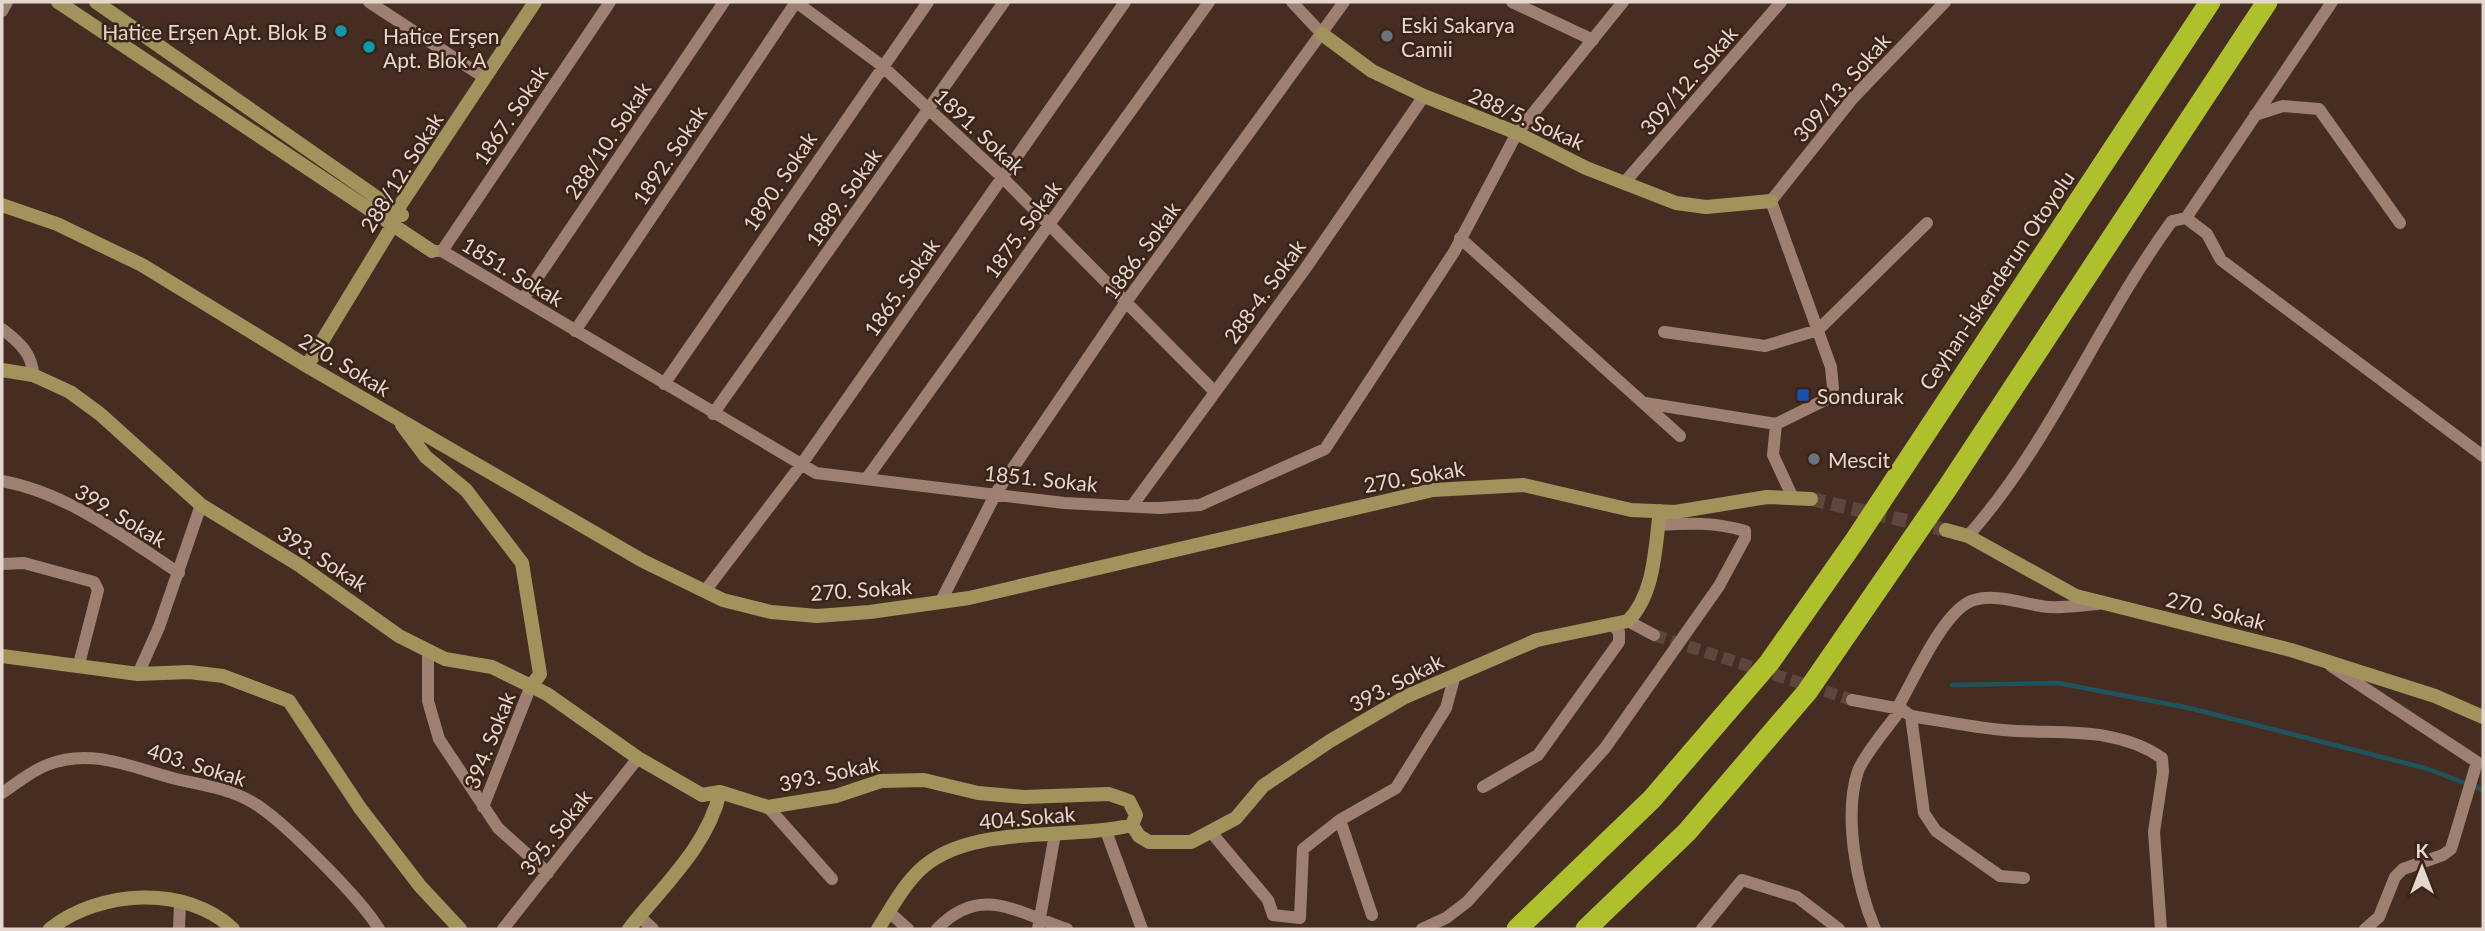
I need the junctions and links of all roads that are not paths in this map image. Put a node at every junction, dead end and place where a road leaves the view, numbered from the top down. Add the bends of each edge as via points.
1 (7, 2) edge
2 (58, 2) edge
3 (96, 2) edge
4 (369, 2) edge
5 (535, 2) edge
6 (610, 2) edge
7 (724, 2) edge
8 (796, 2) edge
9 (928, 2) edge
10 (1004, 2) edge
11 (1125, 2) edge
12 (1209, 2) edge
13 (1292, 2) edge
14 (1345, 2) edge
15 (1512, 2) edge
16 (1623, 2) edge
17 (1781, 2) edge
18 (1945, 2) edge
19 (2210, 2) edge
20 (2267, 2) edge
21 (2332, 2) edge
22 (2, 11) edge
23 (1322, 34) junction
24 (1593, 40) junction
25 (881, 65) junction
26 (485, 78) junction
27 (1424, 96) junction
28 (928, 108) junction
29 (2255, 115) junction
30 (1517, 133) junction
31 (1001, 176) junction
32 (1624, 183) junction
33 (1770, 201) junction
34 (2, 205) edge
35 (396, 216) junction
36 (2186, 218) junction
37 (1049, 223) junction
38 (1927, 223) dead end
39 (2400, 223) dead end
40 (1460, 238) junction
41 (437, 251) junction
42 (523, 299) junction
43 (1126, 302) junction
44 (2, 329) edge
45 (1818, 330) junction
46 (575, 331) junction
47 (1664, 332) dead end
48 (307, 366) junction
49 (2, 370) edge
50 (33, 375) junction
51 (664, 384) junction
52 (1214, 391) junction
53 (1644, 403) junction
54 (713, 414) junction
55 (397, 419) junction
56 (1776, 424) junction
57 (1680, 436) dead end
58 (2483, 456) edge
59 (801, 465) junction
60 (867, 478) junction
61 (2, 481) edge
62 (996, 493) junction
63 (1793, 498) junction
64 (1811, 499) tunnel mouth
65 (201, 505) junction
66 (1132, 506) junction
67 (1659, 518) junction
68 (1946, 530) tunnel mouth
69 (1968, 536) junction
70 (2, 564) edge
71 (179, 573) junction
72 (705, 591) junction
73 (940, 603) junction
74 (2105, 603) junction
75 (1621, 623) junction
76 (1654, 635) tunnel mouth
77 (428, 651) junction
78 (2, 656) edge
79 (2325, 662) junction
80 (79, 664) junction
81 (138, 674) junction
82 (1455, 676) junction
83 (530, 688) junction
84 (1852, 700) tunnel mouth
85 (1906, 713) junction
86 (2483, 717) edge
87 (638, 758) junction
88 (1483, 787) dead end
89 (720, 792) junction
90 (2, 793) edge
91 (483, 807) junction
92 (768, 807) junction
93 (1340, 820) junction
94 (1132, 825) junction
95 (1107, 831) junction
96 (1210, 831) junction
97 (1055, 834) junction
98 (548, 873) junction
99 (2024, 878) dead end
100 (832, 879) dead end
101 (180, 903) junction
102 (889, 912) junction
103 (1371, 915) dead end
104 (639, 916) junction
105 (1038, 925) edge
106 (50, 929) edge
107 (179, 929) edge
108 (233, 929) edge
109 (379, 929) edge
110 (460, 929) edge
111 (502, 929) edge
112 (629, 929) edge
113 (653, 929) edge
114 (878, 929) edge
115 (908, 929) edge
116 (937, 929) edge
117 (1067, 929) edge
118 (1142, 929) edge
119 (1422, 929) edge
120 (1517, 929) edge
121 (1586, 929) edge
122 (1702, 929) edge
123 (1839, 929) edge
124 (1875, 929) edge
125 (2161, 929) edge
126 (2365, 929) edge

1 - 22 street
2 - 35 street
3 - 35 street
4 - 26 street
5 - 26 street, 288/12. Sokak
6 - 41 street, 1867. Sokak
7 - 42 street, 288/10. Sokak
8 - 25 street, 1891. Sokak
8 - 46 street, 1892. Sokak
9 - 25 street, 1890. Sokak
10 - 28 street, 1889. Sokak
11 - 31 street, 1865. Sokak
12 - 37 street, 1875. Sokak
13 - 23 street, 288/5. Sokak
14 - 23 street, 1886. Sokak
15 - 24 street
16 - 24 street, 1851. Sokak
17 - 32 street, 309/12. Sokak
18 - 33 street, 309/13. Sokak via 1853,97
19 - 120 highway, Ceyhan-İskenderun Otoyolu via 1856,539 1769,663 1661,789
20 - 121 highway via 1948,487 1807,692 1688,832
21 - 29 street
23 - 27 street, 288/5. Sokak via 1372,71
23 - 43 street, 1886. Sokak
24 - 30 street, 1851. Sokak
25 - 28 street, 1891. Sokak
25 - 51 street, 1890. Sokak
26 - 35 street, 288/12. Sokak
27 - 30 street, 288/5. Sokak
27 - 52 street, 288-4. Sokak via 1306,269
28 - 31 street, 1891. Sokak
28 - 54 street, 1889. Sokak
29 - 36 street
29 - 39 street via 2283,106 2319,109
30 - 32 street, 288/5. Sokak
30 - 40 street, 1851. Sokak
31 - 37 street, 1891. Sokak
31 - 59 street, 1865. Sokak
32 - 33 street, 288/5. Sokak via 1676,204 1706,207
33 - 45 street
34 - 48 street, 270. Sokak via 57,224 142,265
35 - 41 street
35 - 48 street, 288/12. Sokak
36 - 58 street via 2207,234 2221,260
36 - 69 street via 2172,221 2143,261 2078,378 2002,498
37 - 43 street, 1891. Sokak
37 - 60 street, 1875. Sokak
38 - 45 street
40 - 53 street
40 - 66 street, 1851. Sokak via 1325,449 1200,505
41 - 42 street, 1851. Sokak
42 - 46 street, 1851. Sokak
43 - 52 street, 1891. Sokak
43 - 62 street, 1886. Sokak
44 - 50 street via 27,353
45 - 47 street via 1765,346
45 - 56 street via 1833,388 1827,399
46 - 51 street, 1851. Sokak
48 - 55 street, 270. Sokak
49 - 50 street, 393. Sokak
50 - 65 street, 393. Sokak via 70,392 100,414
51 - 54 street, 1851. Sokak
52 - 66 street, 288-4. Sokak
53 - 56 street
53 - 57 street
54 - 59 street, 1851. Sokak
55 - 72 street, 270. Sokak via 643,561
55 - 83 street via 426,457 466,490 522,563 540,674
56 - 63 street via 1773,455
59 - 60 street, 1851. Sokak via 816,473
59 - 72 street, 1865. Sokak
60 - 62 street, 1851. Sokak
61 - 71 street, 399. Sokak via 84,511
62 - 66 street, 1851. Sokak
62 - 73 street, 1886. Sokak
63 - 64 street, 270. Sokak
63 - 67 street, 270. Sokak via 1767,496
65 - 71 street
65 - 77 street, 393. Sokak
67 - 73 street, 270. Sokak via 1524,485 1433,490
67 - 75 street via 1654,566 1637,612
67 - 119 street via 1732,527 1745,531 1745,538 1719,586 1605,748 1467,902
68 - 69 street, 270. Sokak
69 - 74 street, 270. Sokak via 2076,596
70 - 80 street via 24,563 94,582 98,590
71 - 81 street
72 - 73 street, 270. Sokak via 771,612 817,615
74 - 79 street, 270. Sokak
74 - 85 street via 2051,607 2005,599 1965,605 1942,628 1900,703
75 - 76 street
75 - 82 street, 393. Sokak via 1537,640
75 - 88 street via 1619,642 1538,755
77 - 83 street, 393. Sokak via 445,659 492,667
77 - 91 street, 394. Sokak via 430,719
78 - 80 street
79 - 86 street, 270. Sokak via 2435,696
79 - 126 street via 2477,762 2451,849 2403,869 2395,877 2379,917
80 - 81 street
81 - 110 street via 223,676 289,701 360,808
82 - 93 street via 1446,708 1396,788
82 - 96 street, 393. Sokak via 1405,697 1330,741 1263,786 1236,818
83 - 87 street, 393. Sokak via 547,694
83 - 91 street, 394. Sokak
84 - 85 street
85 - 99 street via 1924,813 1936,831 2000,876
85 - 124 street via 1858,771 1851,831 1865,906
85 - 125 street via 2004,730 2082,733 2128,741 2162,758 2154,832
87 - 89 street, 393. Sokak via 702,795
87 - 98 street, 395. Sokak
89 - 92 street, 393. Sokak
89 - 104 street via 705,835
90 - 109 street, 403. Sokak via 46,765 100,758 226,789 254,803 278,823
91 - 98 street, 394. Sokak via 498,828
92 - 94 street, 393. Sokak via 836,796 881,780 924,780 978,793 1024,797 1109,794 1129,801 1136,815
92 - 100 street
93 - 96 street via 1303,849 1300,918 1273,915 1268,900
93 - 103 street
94 - 95 street, 404.Sokak
94 - 96 street, 393. Sokak via 1149,842 1191,842
95 - 97 street, 404.Sokak
95 - 118 street
97 - 102 street, 404.Sokak via 970,843 931,861 905,887
97 - 105 street
98 - 111 street, 395. Sokak
101 - 106 street via 146,897 108,901
101 - 107 street
101 - 108 street via 222,918
102 - 114 street, 404.Sokak
102 - 115 street
104 - 112 street
104 - 113 street
105 - 116 street via 1004,904 968,905
105 - 117 street
122 - 123 street via 1742,880 1797,897

